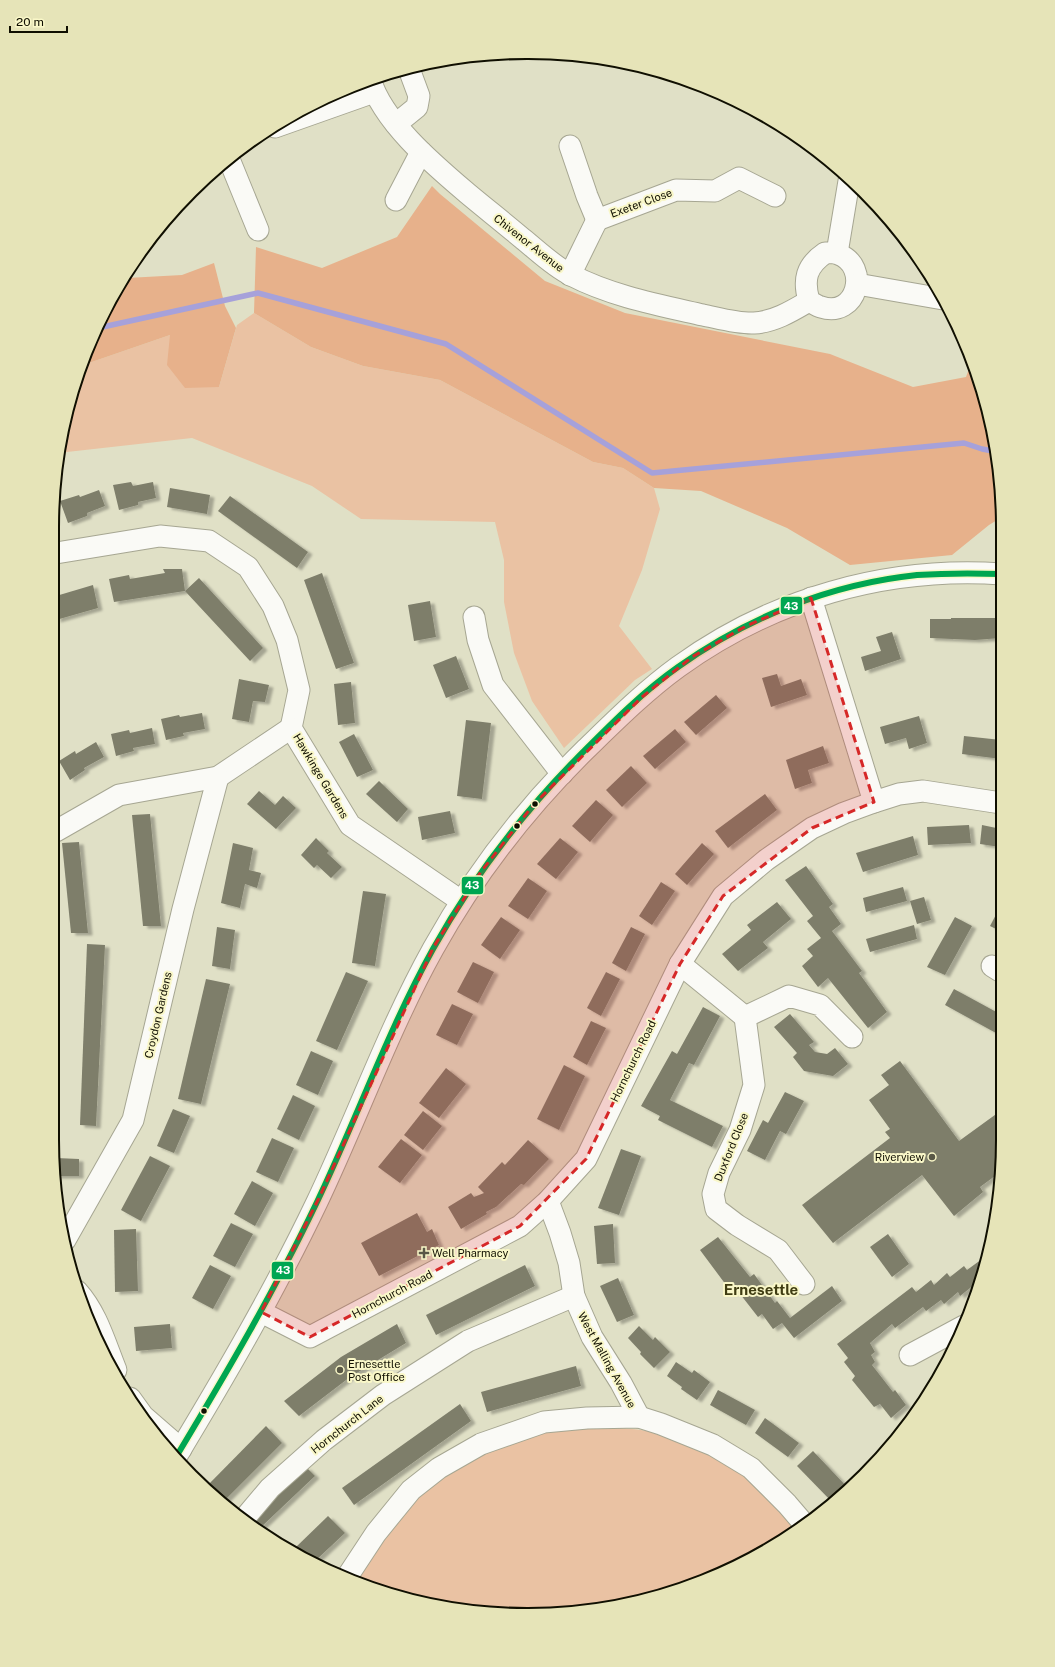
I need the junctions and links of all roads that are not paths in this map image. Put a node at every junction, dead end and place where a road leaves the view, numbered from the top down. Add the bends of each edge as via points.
1 (411, 74) edge
2 (372, 86) edge
3 (317, 109) edge
4 (396, 124) junction
5 (570, 146) dead end
6 (421, 152) junction
7 (232, 164) edge
8 (848, 186) edge
9 (775, 196) dead end
10 (396, 200) dead end
11 (597, 220) junction
12 (258, 230) dead end
13 (837, 253) junction
14 (570, 274) junction
15 (857, 284) junction
16 (936, 298) edge
17 (809, 301) junction
18 (59, 553) edge
19 (996, 574) edge
20 (810, 598) junction
21 (474, 617) dead end
22 (291, 728) junction
23 (562, 774) junction
24 (218, 777) junction
25 (874, 802) junction
26 (996, 802) edge
27 (59, 828) edge
28 (461, 901) junction
29 (680, 964) junction
30 (745, 1017) junction
31 (852, 1037) dead end
32 (548, 1201) junction
33 (69, 1234) edge
34 (804, 1284) dead end
35 (574, 1296) junction
36 (92, 1312) edge
37 (261, 1312) junction
38 (955, 1331) edge
39 (108, 1348) edge
40 (910, 1355) dead end
41 (639, 1417) junction
42 (179, 1452) edge
43 (247, 1515) edge
44 (801, 1520) edge
45 (350, 1573) edge

1 - 4 street via 419,96 417,107
2 - 3 street
2 - 4 street, Chivenor Avenue
4 - 6 street, Chivenor Avenue
5 - 11 street, Exeter Close
6 - 10 street
6 - 14 street, Chivenor Avenue via 542,255
7 - 12 street
8 - 13 street
9 - 11 street, Exeter Close via 739,178 715,191 676,190
11 - 14 street, Exeter Close
13 - 15 street via 848,260 856,271
13 - 17 street via 825,253 816,259 807,273 805,287
14 - 17 street, Chivenor Avenue via 619,294 667,307 754,323 775,319
15 - 16 street
15 - 17 street via 853,297 843,306 821,307
18 - 22 street, Hawkinge Gardens via 160,536 209,541 248,567 273,606 287,640 299,690
19 - 20 street via 950,573 898,578
20 - 23 street via 746,626 692,657 626,710
20 - 25 street
21 - 23 street via 478,640 493,685
22 - 24 street
22 - 28 street, Hawkinge Gardens via 350,824
23 - 28 street via 508,835
24 - 27 street via 119,795
24 - 33 street, Croydon Gardens via 133,1120
25 - 26 street, Hornchurch Road via 899,794 923,792
25 - 29 street, Hornchurch Road via 812,828 766,860 723,896
28 - 37 street via 408,996 319,1198
29 - 30 street
29 - 32 street, Hornchurch Road via 586,1159
30 - 31 street via 788,996 820,1005
30 - 34 street, Duxford Close via 754,1085 740,1130 719,1173 713,1194 716,1209 778,1250
32 - 35 street, West Malling Avenue via 569,1263
32 - 37 street, Hornchurch Road via 520,1226 310,1337
35 - 41 street, West Malling Avenue via 592,1336
35 - 43 street, Hornchurch Lane via 468,1341 383,1395 324,1440 270,1488
36 - 39 street
37 - 42 street
38 - 40 street
41 - 44 street, West Malling Avenue via 713,1445 751,1468
41 - 45 street via 544,1422 481,1444 439,1468 412,1490 376,1533

